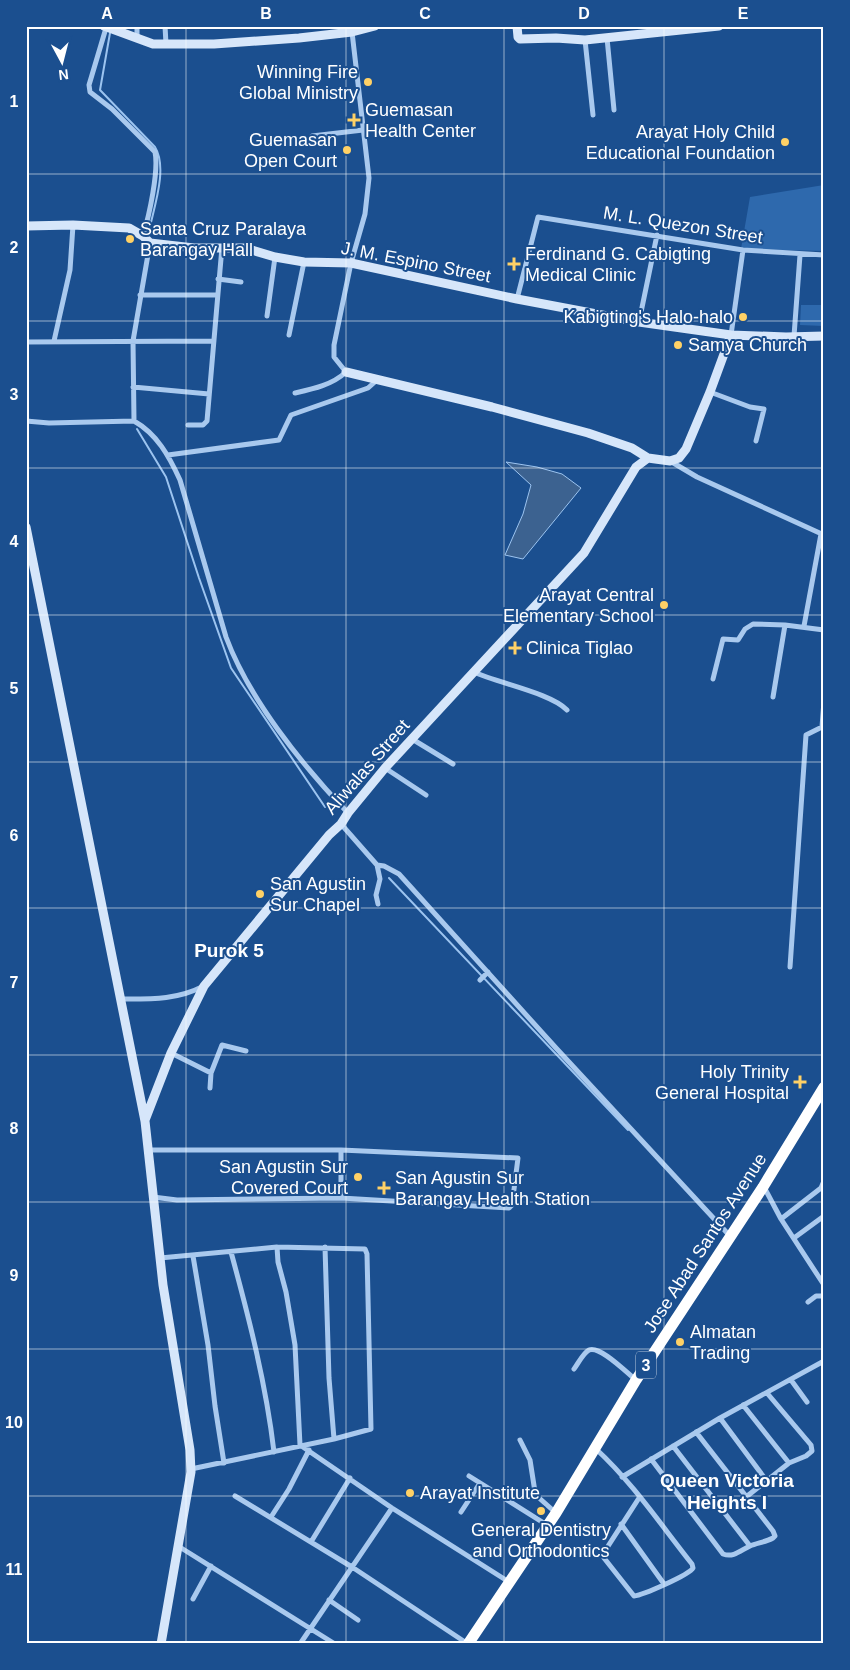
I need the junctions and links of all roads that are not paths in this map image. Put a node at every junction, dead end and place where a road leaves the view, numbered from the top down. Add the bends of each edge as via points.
1 (137, 26) edge
2 (166, 26) edge
3 (376, 26) edge
4 (517, 26) edge
5 (719, 26) edge
6 (105, 27) edge
7 (691, 28) edge
8 (352, 32) junction
9 (137, 38) junction
10 (608, 38) junction
11 (585, 40) junction
12 (166, 44) junction
13 (614, 110) dead end
14 (593, 116) dead end
15 (363, 130) junction
16 (312, 136) dead end
17 (73, 225) junction
18 (26, 226) edge
19 (657, 235) junction
20 (143, 236) junction
21 (150, 243) junction
22 (222, 247) junction
23 (743, 250) junction
24 (800, 255) junction
25 (824, 255) edge
26 (275, 257) junction
27 (304, 262) junction
28 (351, 263) junction
29 (218, 279) junction
30 (241, 282) dead end
31 (140, 295) junction
32 (217, 295) junction
33 (517, 299) junction
34 (268, 316) dead end
35 (639, 322) junction
36 (289, 335) dead end
37 (731, 335) junction
38 (794, 336) junction
39 (824, 336) edge
40 (133, 340) junction
41 (54, 341) junction
42 (214, 341) junction
43 (26, 342) edge
44 (346, 372) junction
45 (378, 380) junction
46 (133, 387) junction
47 (710, 392) junction
48 (295, 393) dead end
49 (209, 394) junction
50 (26, 421) edge
51 (134, 421) junction
52 (188, 425) dead end
53 (756, 441) dead end
54 (168, 455) junction
55 (648, 458) junction
56 (670, 461) junction
57 (26, 527) edge
58 (822, 535) edge
59 (785, 625) junction
60 (804, 626) junction
61 (824, 630) edge
62 (474, 672) junction
63 (713, 679) dead end
64 (773, 697) dead end
65 (824, 701) edge
66 (567, 710) dead end
67 (412, 739) junction
68 (453, 764) dead end
69 (385, 768) junction
70 (426, 795) dead end
71 (348, 812) junction
72 (341, 824) junction
73 (378, 865) junction
74 (378, 904) dead end
75 (790, 967) dead end
76 (487, 973) junction
77 (480, 980) dead end
78 (204, 986) junction
79 (121, 999) junction
80 (246, 1051) dead end
81 (171, 1053) junction
82 (211, 1073) junction
83 (210, 1088) dead end
84 (822, 1094) edge
85 (145, 1121) junction
86 (148, 1150) junction
87 (341, 1150) junction
88 (824, 1181) edge
89 (763, 1186) junction
90 (823, 1187) edge
91 (153, 1197) junction
92 (341, 1198) junction
93 (824, 1216) edge
94 (781, 1219) junction
95 (730, 1236) junction
96 (794, 1238) junction
97 (276, 1247) junction
98 (325, 1247) junction
99 (231, 1252) junction
100 (193, 1256) junction
101 (159, 1258) junction
102 (823, 1283) edge
103 (824, 1296) edge
104 (808, 1302) dead end
105 (824, 1361) edge
106 (574, 1369) dead end
107 (636, 1380) junction
108 (791, 1380) junction
109 (767, 1393) junction
110 (807, 1402) dead end
111 (743, 1405) junction
112 (720, 1418) junction
113 (696, 1432) junction
114 (334, 1439) junction
115 (520, 1440) dead end
116 (300, 1444) junction
117 (673, 1446) junction
118 (596, 1449) junction
119 (309, 1450) junction
120 (274, 1452) junction
121 (651, 1459) junction
122 (224, 1463) junction
123 (789, 1463) junction
124 (191, 1469) junction
125 (469, 1476) dead end
126 (622, 1477) junction
127 (350, 1478) junction
128 (766, 1480) junction
129 (480, 1483) junction
130 (235, 1496) dead end
131 (746, 1497) junction
132 (639, 1498) junction
133 (392, 1508) junction
134 (461, 1512) dead end
135 (556, 1513) junction
136 (271, 1517) junction
137 (621, 1524) junction
138 (548, 1525) junction
139 (311, 1542) junction
140 (178, 1546) junction
141 (750, 1546) junction
142 (211, 1566) junction
143 (352, 1567) junction
144 (510, 1583) junction
145 (664, 1584) junction
146 (193, 1599) dead end
147 (329, 1600) junction
148 (358, 1620) dead end
149 (311, 1628) junction
150 (161, 1644) edge
151 (300, 1644) edge
152 (334, 1644) edge
153 (468, 1644) edge

1 - 9 street
2 - 12 street
3 - 8 street
4 - 11 street via 520,39
5 - 7 street
6 - 9 street
6 - 20 street via 89,85 90,92 155,152 157,168
7 - 10 street
8 - 12 street via 214,44
8 - 15 street
9 - 12 street via 153,44
10 - 11 street
10 - 13 street
11 - 14 street
15 - 16 street
15 - 28 street via 369,178 364,214
17 - 18 street
17 - 20 street via 129,228
17 - 41 street via 70,270
19 - 23 street, M. L. Quezon Street
19 - 33 street, M. L. Quezon Street via 538,217
19 - 35 street
20 - 21 street
21 - 22 street, J. M. Espino Street via 194,248
21 - 31 street
22 - 26 street, J. M. Espino Street via 245,248
22 - 29 street
23 - 24 street, M. L. Quezon Street
23 - 37 street
24 - 25 street, M. L. Quezon Street
24 - 38 street
26 - 27 street, J. M. Espino Street
26 - 34 street
27 - 28 street, J. M. Espino Street
27 - 36 street
28 - 33 street, J. M. Espino Street
28 - 44 street via 334,345 334,357
29 - 30 street
29 - 32 street
31 - 32 street
31 - 40 street
32 - 42 street
33 - 35 street, J. M. Espino Street
35 - 37 street, J. M. Espino Street
37 - 38 street, J. M. Espino Street
37 - 47 street
38 - 39 street, J. M. Espino Street
40 - 41 street
40 - 42 street
40 - 46 street
41 - 43 street
42 - 49 street
44 - 45 street
44 - 48 street via 327,384
45 - 54 street via 362,390 291,415 279,440
45 - 55 street via 595,435 632,448
46 - 49 street
46 - 51 street
47 - 53 street via 764,409
47 - 56 street via 686,449 679,458
49 - 52 street via 205,424
50 - 51 street
51 - 54 street via 155,438
54 - 71 street via 180,480 235,660 280,731 326,790
55 - 56 street
55 - 62 street, Aliwalas Street via 636,467 584,553
56 - 58 street via 697,477
57 - 79 street
58 - 60 street
59 - 60 street
59 - 63 street via 753,624 745,629 740,639 723,639
59 - 64 street
60 - 61 street
62 - 66 street via 526,690
62 - 67 street, Aliwalas Street
65 - 75 street via 822,727 806,735
67 - 68 street
67 - 69 street, Aliwalas Street
69 - 70 street
69 - 71 street, Aliwalas Street
71 - 72 street, Aliwalas Street
72 - 73 street
72 - 78 street, Aliwalas Street
73 - 74 street
73 - 76 street via 399,874
76 - 77 street
76 - 95 street
78 - 79 street via 175,997
78 - 81 street, Aliwalas Street
79 - 85 street
80 - 82 street via 222,1045
81 - 82 street
81 - 85 street, Aliwalas Street
82 - 83 street
84 - 89 highway, Jose Abad Santos Avenue / 3
85 - 86 street
86 - 87 street
86 - 91 street
87 - 92 street
87 - 92 street via 518,1158 510,1208
88 - 90 street
89 - 94 street
89 - 95 highway, Jose Abad Santos Avenue / 3
90 - 94 street
91 - 92 street via 177,1200
91 - 101 street
93 - 96 street
94 - 96 street
95 - 107 highway, Jose Abad Santos Avenue / 3
96 - 102 street
97 - 98 street
97 - 99 street
97 - 116 street via 295,1346
98 - 114 street
98 - 114 street via 365,1249 367,1254 371,1429
99 - 100 street
99 - 120 street via 256,1345
100 - 101 street
100 - 122 street
101 - 124 street via 188,1432
103 - 104 street via 816,1296
105 - 108 street
106 - 107 street via 587,1351 593,1349 602,1352
107 - 118 highway, Jose Abad Santos Avenue / 3
108 - 109 street
108 - 110 street
109 - 111 street
109 - 123 street via 812,1448 810,1454
111 - 112 street
111 - 123 street
112 - 113 street
112 - 128 street
113 - 117 street
113 - 131 street
114 - 116 street
115 - 135 street via 530,1460 535,1492
116 - 119 street
116 - 120 street
117 - 121 street
117 - 141 street
118 - 126 street
118 - 135 highway, Jose Abad Santos Avenue / 3
119 - 127 street
119 - 136 street
120 - 122 street
121 - 126 street
121 - 141 street via 723,1554 732,1555
122 - 124 street
123 - 128 street
124 - 140 street
125 - 129 street
126 - 132 street
127 - 133 street
127 - 139 street
128 - 131 street
129 - 134 street
129 - 138 street
130 - 136 street
131 - 141 street via 775,1536
132 - 137 street
132 - 145 street via 694,1568
133 - 143 street
133 - 144 street
135 - 138 highway, Jose Abad Santos Avenue / 3
136 - 139 street
137 - 145 street
137 - 145 street via 603,1554 604,1558 634,1596
138 - 144 highway, Jose Abad Santos Avenue / 3
139 - 143 street
140 - 142 street
140 - 150 street
142 - 146 street
142 - 149 street
143 - 147 street
143 - 153 street
144 - 153 highway, Jose Abad Santos Avenue / 3
147 - 148 street
147 - 149 street
149 - 151 street
149 - 152 street

